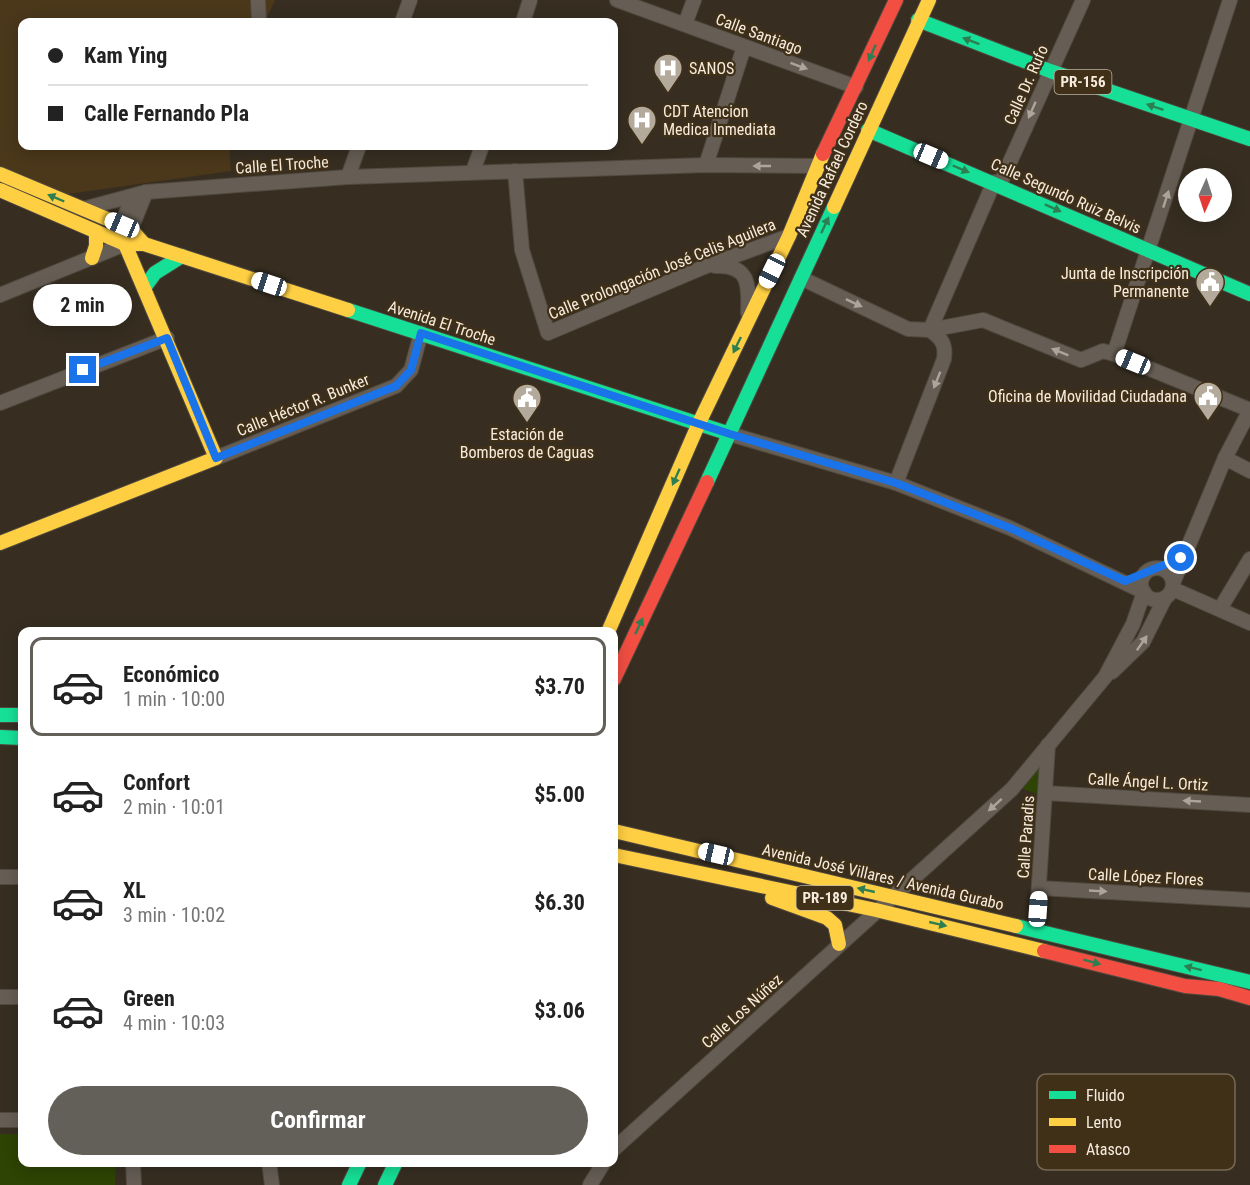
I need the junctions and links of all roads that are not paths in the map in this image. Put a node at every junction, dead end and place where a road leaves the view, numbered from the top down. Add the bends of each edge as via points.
1 (258, 0) edge
2 (410, 0) edge
3 (530, 0) edge
4 (617, 0) edge
5 (694, 0) edge
6 (896, 0) edge
7 (929, 0) edge
8 (1083, 0) edge
9 (1230, 0) edge
10 (259, 18) edge
11 (403, 18) edge
12 (524, 18) edge
13 (918, 20) junction
14 (685, 24) junction
15 (744, 46) junction
16 (1050, 71) junction
17 (856, 87) junction
18 (1191, 119) junction
19 (868, 130) junction
20 (1250, 139) edge
21 (357, 150) edge
22 (481, 150) edge
23 (706, 165) junction
24 (818, 166) junction
25 (473, 171) junction
26 (515, 171) junction
27 (348, 177) junction
28 (4, 179) edge
29 (997, 183) junction
30 (0, 190) edge
31 (139, 194) junction
32 (82, 209) junction
33 (126, 227) junction
34 (96, 232) junction
35 (789, 236) junction
36 (144, 244) junction
37 (117, 245) junction
38 (1149, 250) junction
39 (182, 256) junction
40 (92, 258) junction
41 (704, 267) junction
42 (801, 278) junction
43 (144, 288) junction
44 (1250, 294) edge
45 (0, 295) edge
46 (747, 324) junction
47 (930, 330) junction
48 (421, 333) junction
49 (167, 338) junction
50 (1114, 354) junction
51 (0, 403) edge
52 (1250, 410) edge
53 (699, 423) junction
54 (730, 434) junction
55 (216, 458) junction
56 (1226, 458) junction
57 (1250, 471) edge
58 (896, 483) junction
59 (0, 543) edge
60 (1181, 558) junction
61 (1250, 560) edge
62 (1150, 572) junction
63 (1125, 581) junction
64 (1170, 590) junction
65 (1144, 592) junction
66 (1220, 609) junction
67 (1250, 622) edge
68 (610, 627) edge
69 (618, 671) edge
70 (1105, 677) junction
71 (0, 715) edge
72 (18, 715) edge
73 (0, 739) edge
74 (18, 740) edge
75 (1048, 746) junction
76 (1045, 793) junction
77 (1250, 805) edge
78 (618, 822) edge
79 (618, 832) edge
80 (636, 836) junction
81 (694, 849) junction
82 (618, 856) edge
83 (694, 872) junction
84 (0, 877) edge
85 (18, 878) edge
86 (1039, 888) junction
87 (891, 896) junction
88 (1250, 900) edge
89 (876, 910) junction
90 (964, 913) junction
91 (1036, 930) junction
92 (839, 944) junction
93 (1250, 982) edge
94 (0, 997) edge
95 (18, 997) edge
96 (1250, 998) edge
97 (0, 1120) edge
98 (18, 1120) edge
99 (618, 1145) edge
100 (133, 1167) edge
101 (270, 1167) edge
102 (358, 1167) edge
103 (394, 1167) edge
104 (601, 1167) edge
105 (134, 1185) edge
106 (272, 1185) edge
107 (349, 1185) edge
108 (385, 1185) edge
109 (590, 1185) edge

1 - 10 street
2 - 11 street
3 - 12 street
4 - 14 street, Calle Santiago
5 - 14 street
6 -> 17 main road, Avenida Rafael Cordero
7 - 13 main road, Avenida Rafael Cordero
8 - 16 street, Calle Dr. Rufo
9 - 18 street
16 -> 13 main road, PR-156
13 - 19 main road, Avenida Rafael Cordero
14 - 15 street, Calle Santiago
15 -> 17 street, Calle Santiago
15 - 23 street
18 -> 16 main road, PR-156
16 -> 29 street, Calle Dr. Rufo
17 - 19 main road
17 - 24 main road, Avenida Rafael Cordero
18 - 20 main road, PR-156
38 -> 18 street
19 -> 29 main road, Calle Segundo Ruiz Belvis
42 -> 19 main road, Avenida Rafael Cordero
21 - 27 street
22 - 25 street
24 -> 23 street, Calle El Troche
23 - 26 street, Calle El Troche
24 - 35 main road, Avenida Rafael Cordero
25 - 26 street, Calle El Troche
25 - 27 street, Calle El Troche
26 - 41 street, Calle Prolongación José Celis Aguilera via 522,250 548,333
27 - 31 street, Calle El Troche
32 -> 28 main road
29 -> 38 main road, Calle Segundo Ruiz Belvis
29 - 47 street, Calle Dr. Rufo
30 - 34 main road, Avenida El Troche
31 - 32 street, Calle El Troche
31 - 33 street
32 - 33 main road
33 - 36 main road
33 - 37 street
34 - 37 main road, Avenida El Troche
34 - 40 main road
35 - 41 street, Calle Prolongación José Celis Aguilera
35 - 46 main road, Avenida Rafael Cordero
36 - 37 main road, Avenida El Troche
36 - 39 main road, Avenida El Troche
37 - 40 street
37 - 43 main road
38 - 44 main road, Calle Segundo Ruiz Belvis
38 - 50 street
39 - 43 main road via 155,273
39 - 48 main road, Avenida El Troche
40 - 45 street
41 - 46 street via 729,265 740,271 748,285
42 -> 47 street via 908,329
42 - 54 main road, Avenida Rafael Cordero
43 - 49 main road
46 -> 53 main road, Avenida Rafael Cordero
50 -> 47 street via 1103,351 1081,360 983,321
47 -> 58 street via 942,338 944,359
48 - 53 main road, Avenida El Troche
48 - 55 street, Calle Héctor R. Bunker via 411,370 396,386
49 - 51 street
49 - 55 main road
50 - 52 street
52 - 56 street
53 - 54 main road, Avenida El Troche
53 -> 68 main road, Avenida Rafael Cordero
54 - 58 street
69 -> 54 main road, Avenida Rafael Cordero
55 - 59 main road, Calle Héctor R. Bunker
56 - 57 street
56 - 60 street
58 - 63 street via 1010,528
60 - 62 street
60 - 64 street
61 - 66 street
62 - 63 street
62 - 64 street via 1168,572
62 - 65 street via 1142,580
63 - 65 street
64 - 65 street via 1155,600
64 - 66 street
70 -> 64 street via 1143,642
65 - 70 street via 1123,646
66 - 67 street
70 - 75 street, Calle Los Núñez
71 - 72 main road
73 - 74 main road
75 - 76 street, Calle Paradis
75 -> 87 street, Calle Los Núñez via 1012,789
77 -> 76 street, Calle Ángel L. Ortiz
76 - 86 street, Calle Paradis
78 - 80 main road
79 - 80 main road, Avenida José Villares / Avenida Gurabo / PR-189
80 - 81 main road, Avenida José Villares / Avenida Gurabo / PR-189
81 - 83 main road
87 -> 81 main road, Avenida José Villares / Avenida Gurabo / PR-189
82 - 83 main road, Avenida José Villares / Avenida Gurabo / PR-189
83 - 89 main road, Avenida José Villares / Avenida Gurabo / PR-189
83 - 92 main road via 827,918 836,925
84 - 85 street
86 -> 88 street, Calle López Flores
86 - 91 street, Calle Paradis
87 - 89 street, Calle Los Núñez
87 - 90 main road, Avenida José Villares / Avenida Gurabo / PR-189
89 - 90 main road via 916,907
89 - 92 street, Calle Los Núñez
89 -> 96 main road, Avenida José Villares / Avenida Gurabo / PR-189 via 1185,986 1219,989
90 - 91 main road, Avenida José Villares / Avenida Gurabo / PR-189
93 -> 91 main road, Avenida José Villares / Avenida Gurabo / PR-189
92 - 99 street, Calle Los Núñez
94 - 95 street
97 - 98 street
100 - 105 street
101 - 106 street
102 - 107 main road
103 - 108 main road
104 - 109 street

